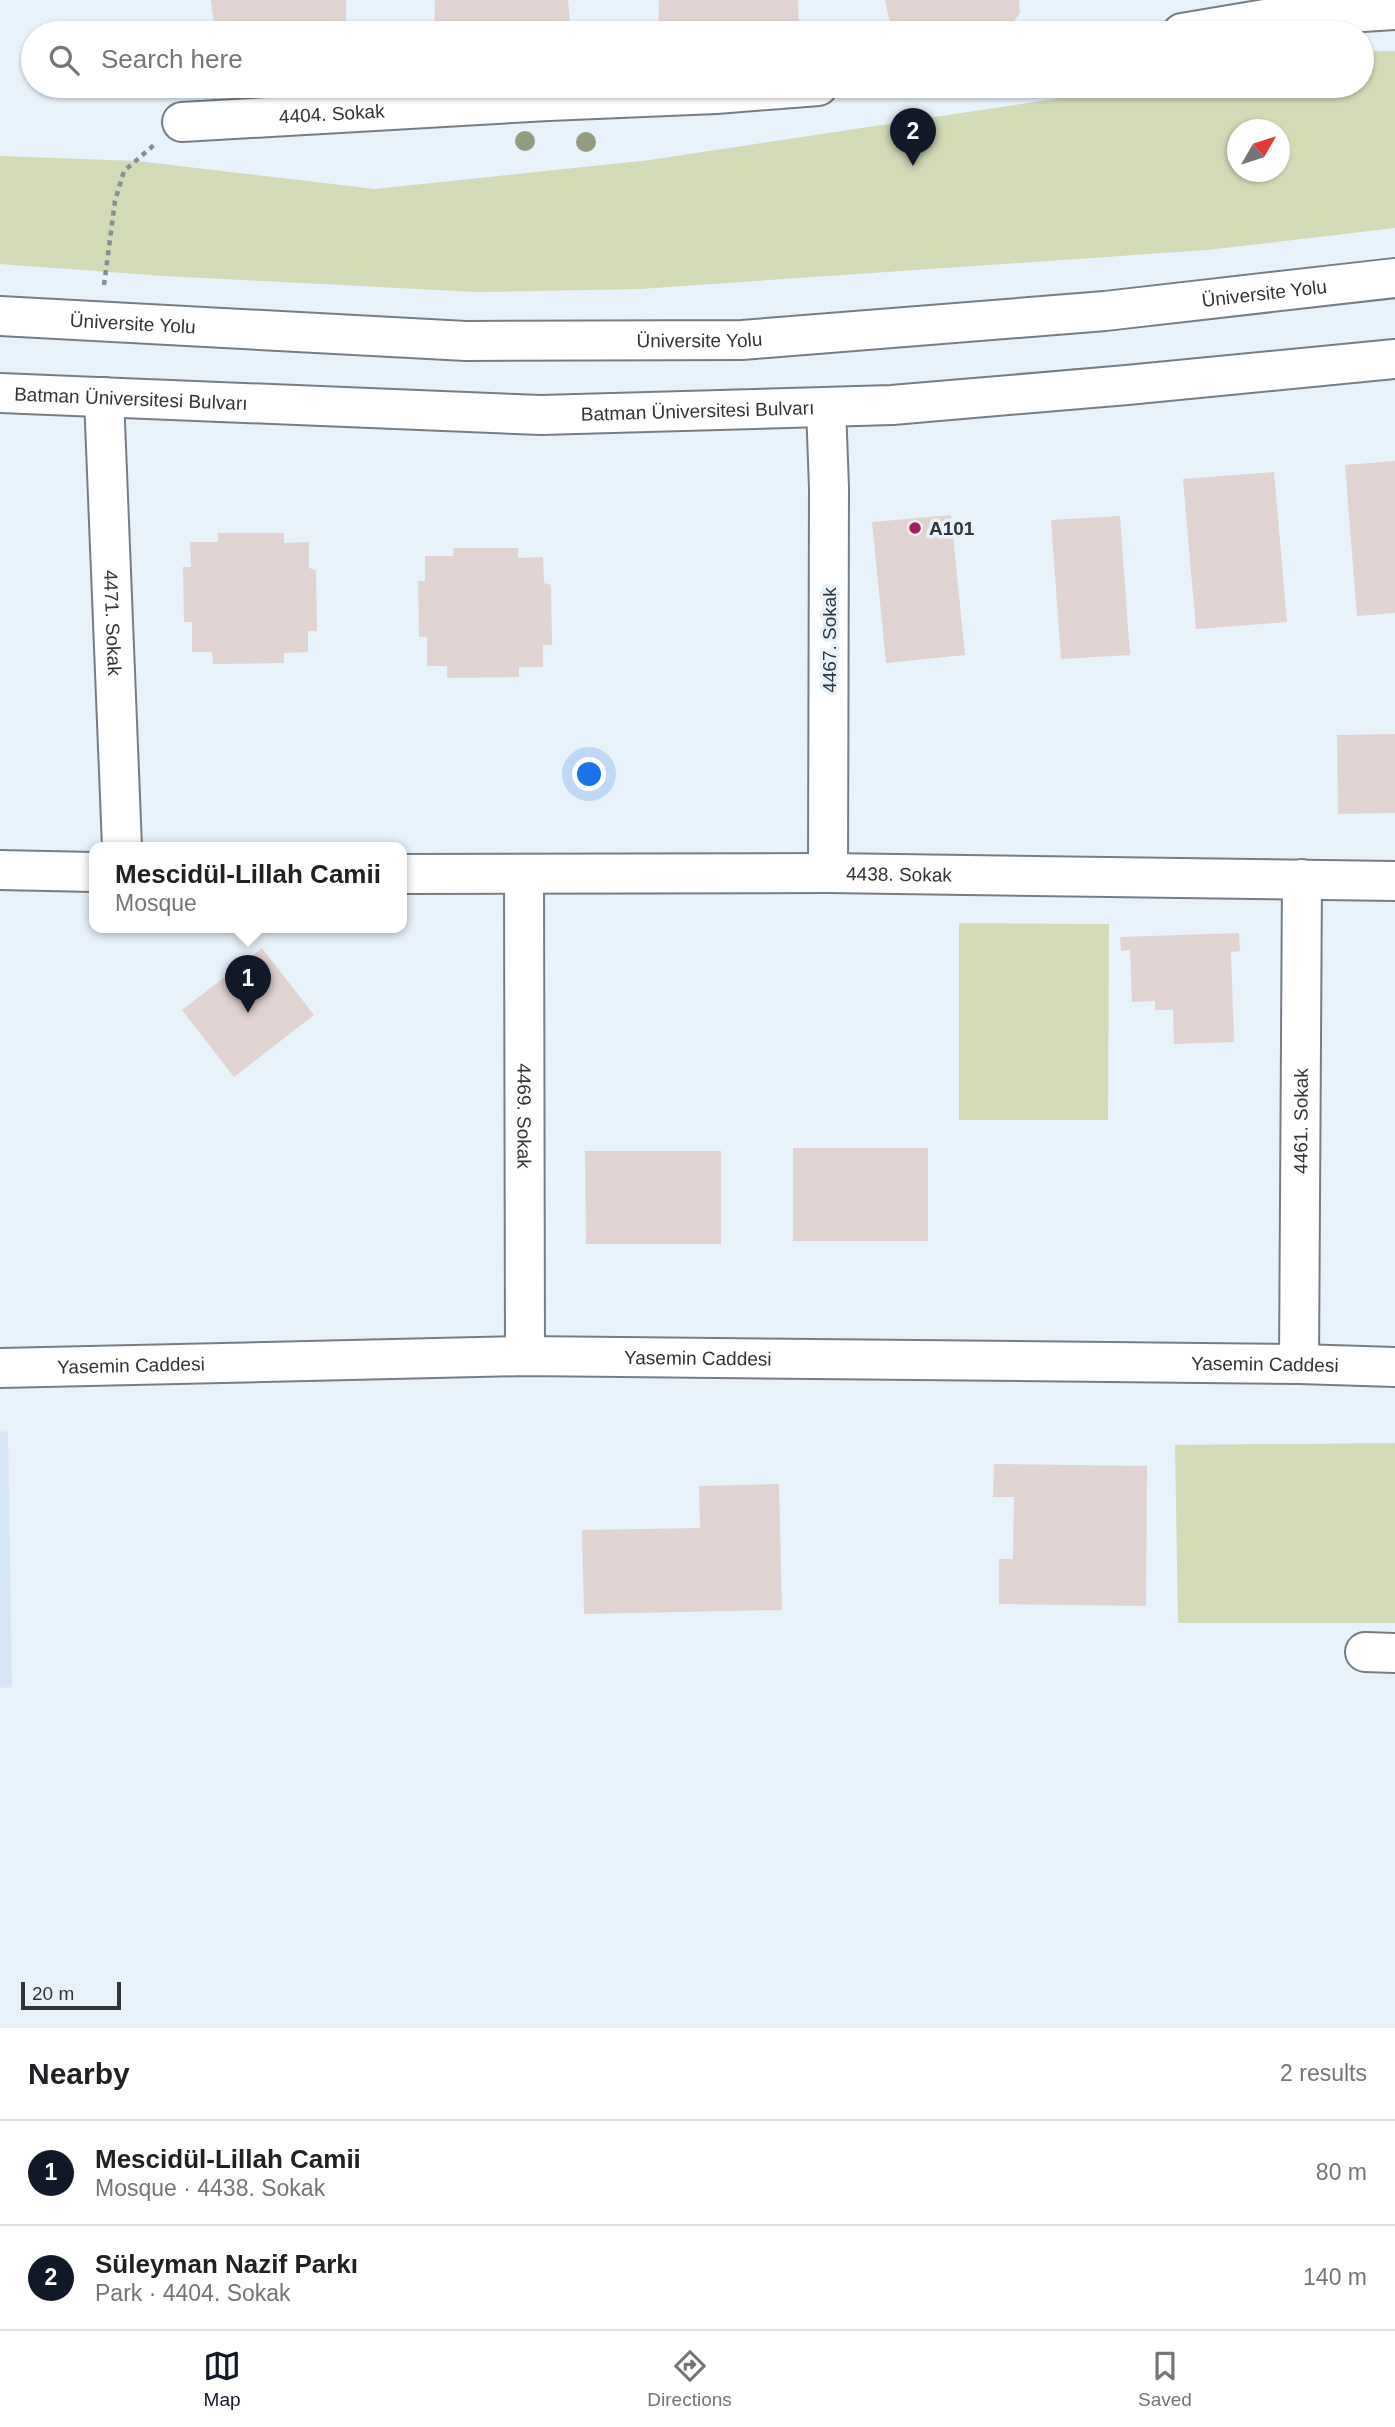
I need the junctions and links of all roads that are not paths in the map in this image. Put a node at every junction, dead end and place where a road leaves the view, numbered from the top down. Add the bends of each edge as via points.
1 (1395, 10) edge
2 (1258, 21) edge
3 (613, 98) edge
4 (182, 122) road end
5 (1395, 278) edge
6 (0, 316) edge
7 (1395, 359) edge
8 (0, 393) edge
9 (104, 397) junction
10 (826, 407) junction
11 (122, 842) edge
12 (0, 870) edge
13 (89, 872) edge
14 (828, 873) junction
15 (407, 874) edge
16 (524, 874) junction
17 (1302, 879) junction
18 (1395, 881) edge
19 (525, 1356) junction
20 (1299, 1364) junction
21 (1395, 1367) edge
22 (0, 1368) edge

1 - 2 street
3 - 4 street, 4404. Sokak
5 - 6 street, Üniversite Yolu via 1105,311 742,340 466,341
7 - 10 street, Batman Üniversitesi Bulvarı via 1126,386
8 - 9 street, Batman Üniversitesi Bulvarı
9 - 10 street, Batman Üniversitesi Bulvarı via 541,415
9 - 11 street, 4471. Sokak
10 - 14 street, 4467. Sokak
12 - 13 street
14 - 16 street, 4438. Sokak
14 - 17 street, 4438. Sokak
15 - 16 street, 4438. Sokak
16 - 19 street, 4469. Sokak
17 - 18 street, 4438. Sokak
17 - 20 street, 4461. Sokak
19 - 20 street, Yasemin Caddesi
19 - 22 street, Yasemin Caddesi
20 - 21 street, Yasemin Caddesi

